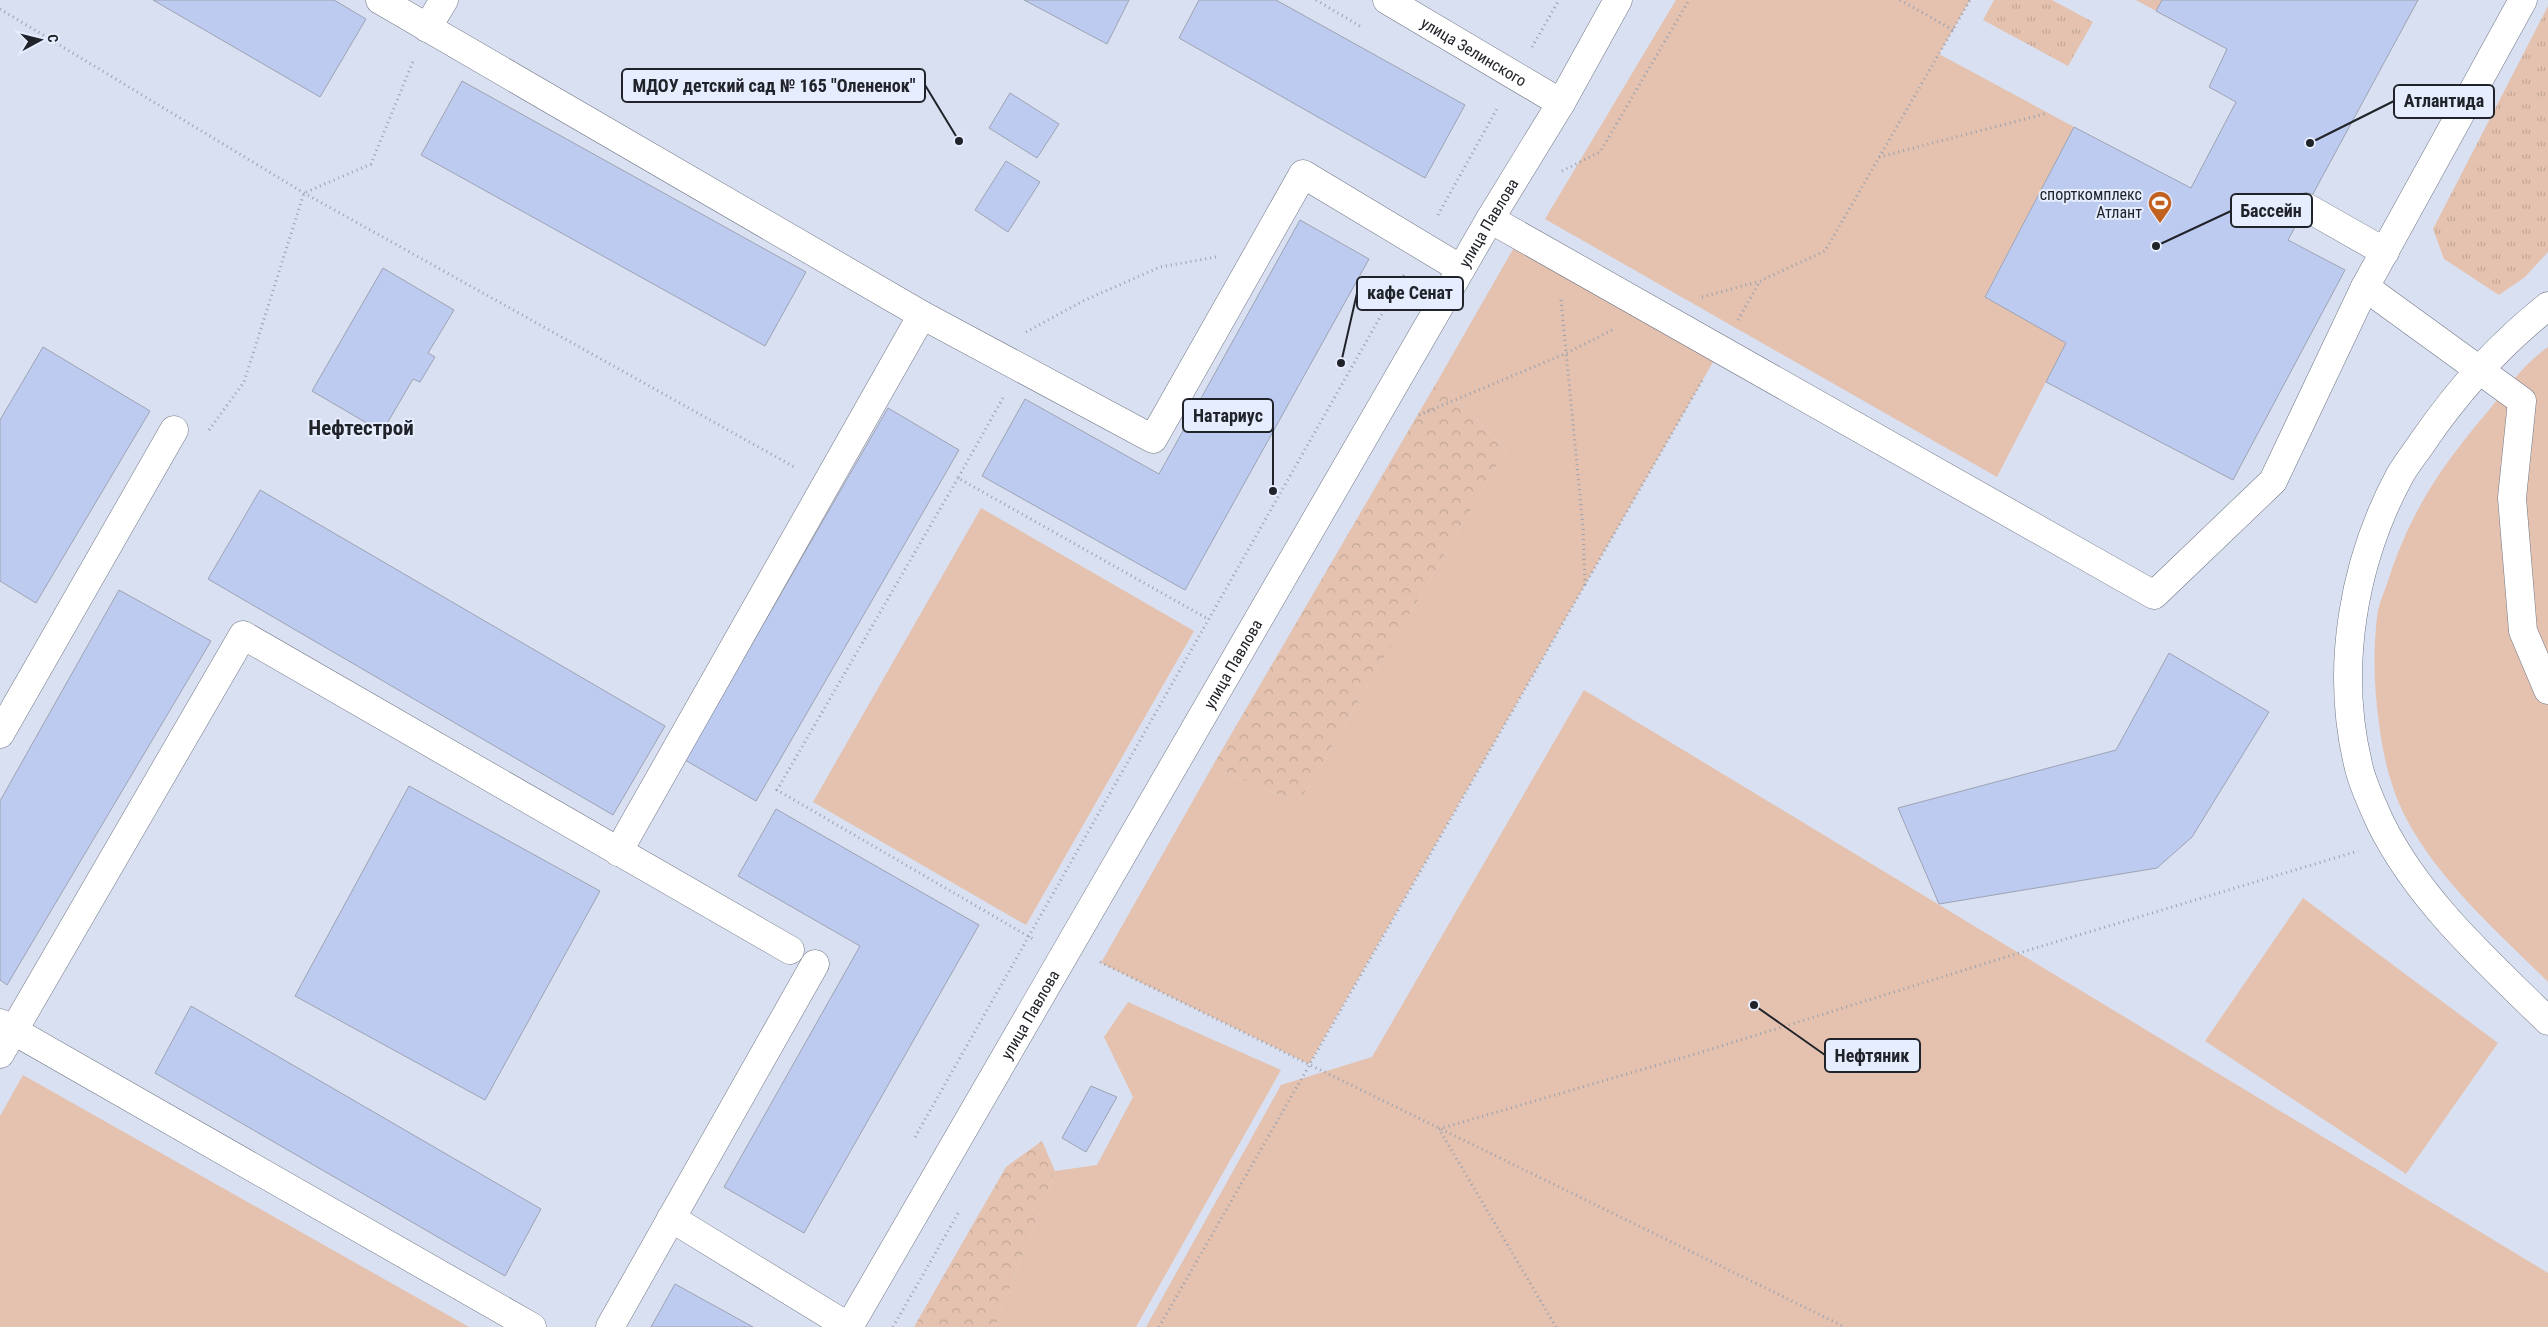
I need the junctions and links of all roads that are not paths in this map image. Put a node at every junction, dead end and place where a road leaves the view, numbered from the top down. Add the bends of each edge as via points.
1 (380, 0) edge
2 (444, 0) edge
3 (1388, 0) edge
4 (1618, 0) edge
5 (2523, 0) edge
6 (427, 28) junction
7 (1561, 103) junction
8 (2306, 207) dead end
9 (1490, 219) junction
10 (2385, 252) junction
11 (1461, 269) junction
12 (2365, 287) junction
13 (2548, 306) edge
14 (922, 315) junction
15 (2479, 369) junction
16 (174, 430) road end
17 (2548, 690) edge
18 (0, 734) edge
19 (618, 852) junction
20 (790, 950) dead end
21 (816, 964) dead end
22 (2548, 1021) edge
23 (4, 1036) edge
24 (671, 1218) junction
25 (532, 1327) edge
26 (610, 1327) edge
27 (849, 1327) edge

1 - 6 street
2 - 6 street
3 - 7 street, улица Зелинского
4 - 7 street, улица Павлова
5 - 10 street
6 - 14 street
7 - 9 street, улица Павлова
8 - 10 street
9 - 11 street, улица Павлова
9 - 12 street via 2154,595 2272,481
10 - 12 street
11 - 14 street via 1303,174 1152,439
11 - 27 street, улица Павлова
12 - 15 street
13 - 15 street
14 - 19 street
15 - 17 street via 2522,400 2512,498 2522,631
15 - 22 street via 2451,401 2401,475 2377,524 2361,576 2349,639 2348,698 2358,766 2382,824 2411,874 2462,938
16 - 18 street
19 - 20 street
19 - 23 street via 243,635
21 - 24 street
23 - 25 street
24 - 26 street
24 - 27 street

